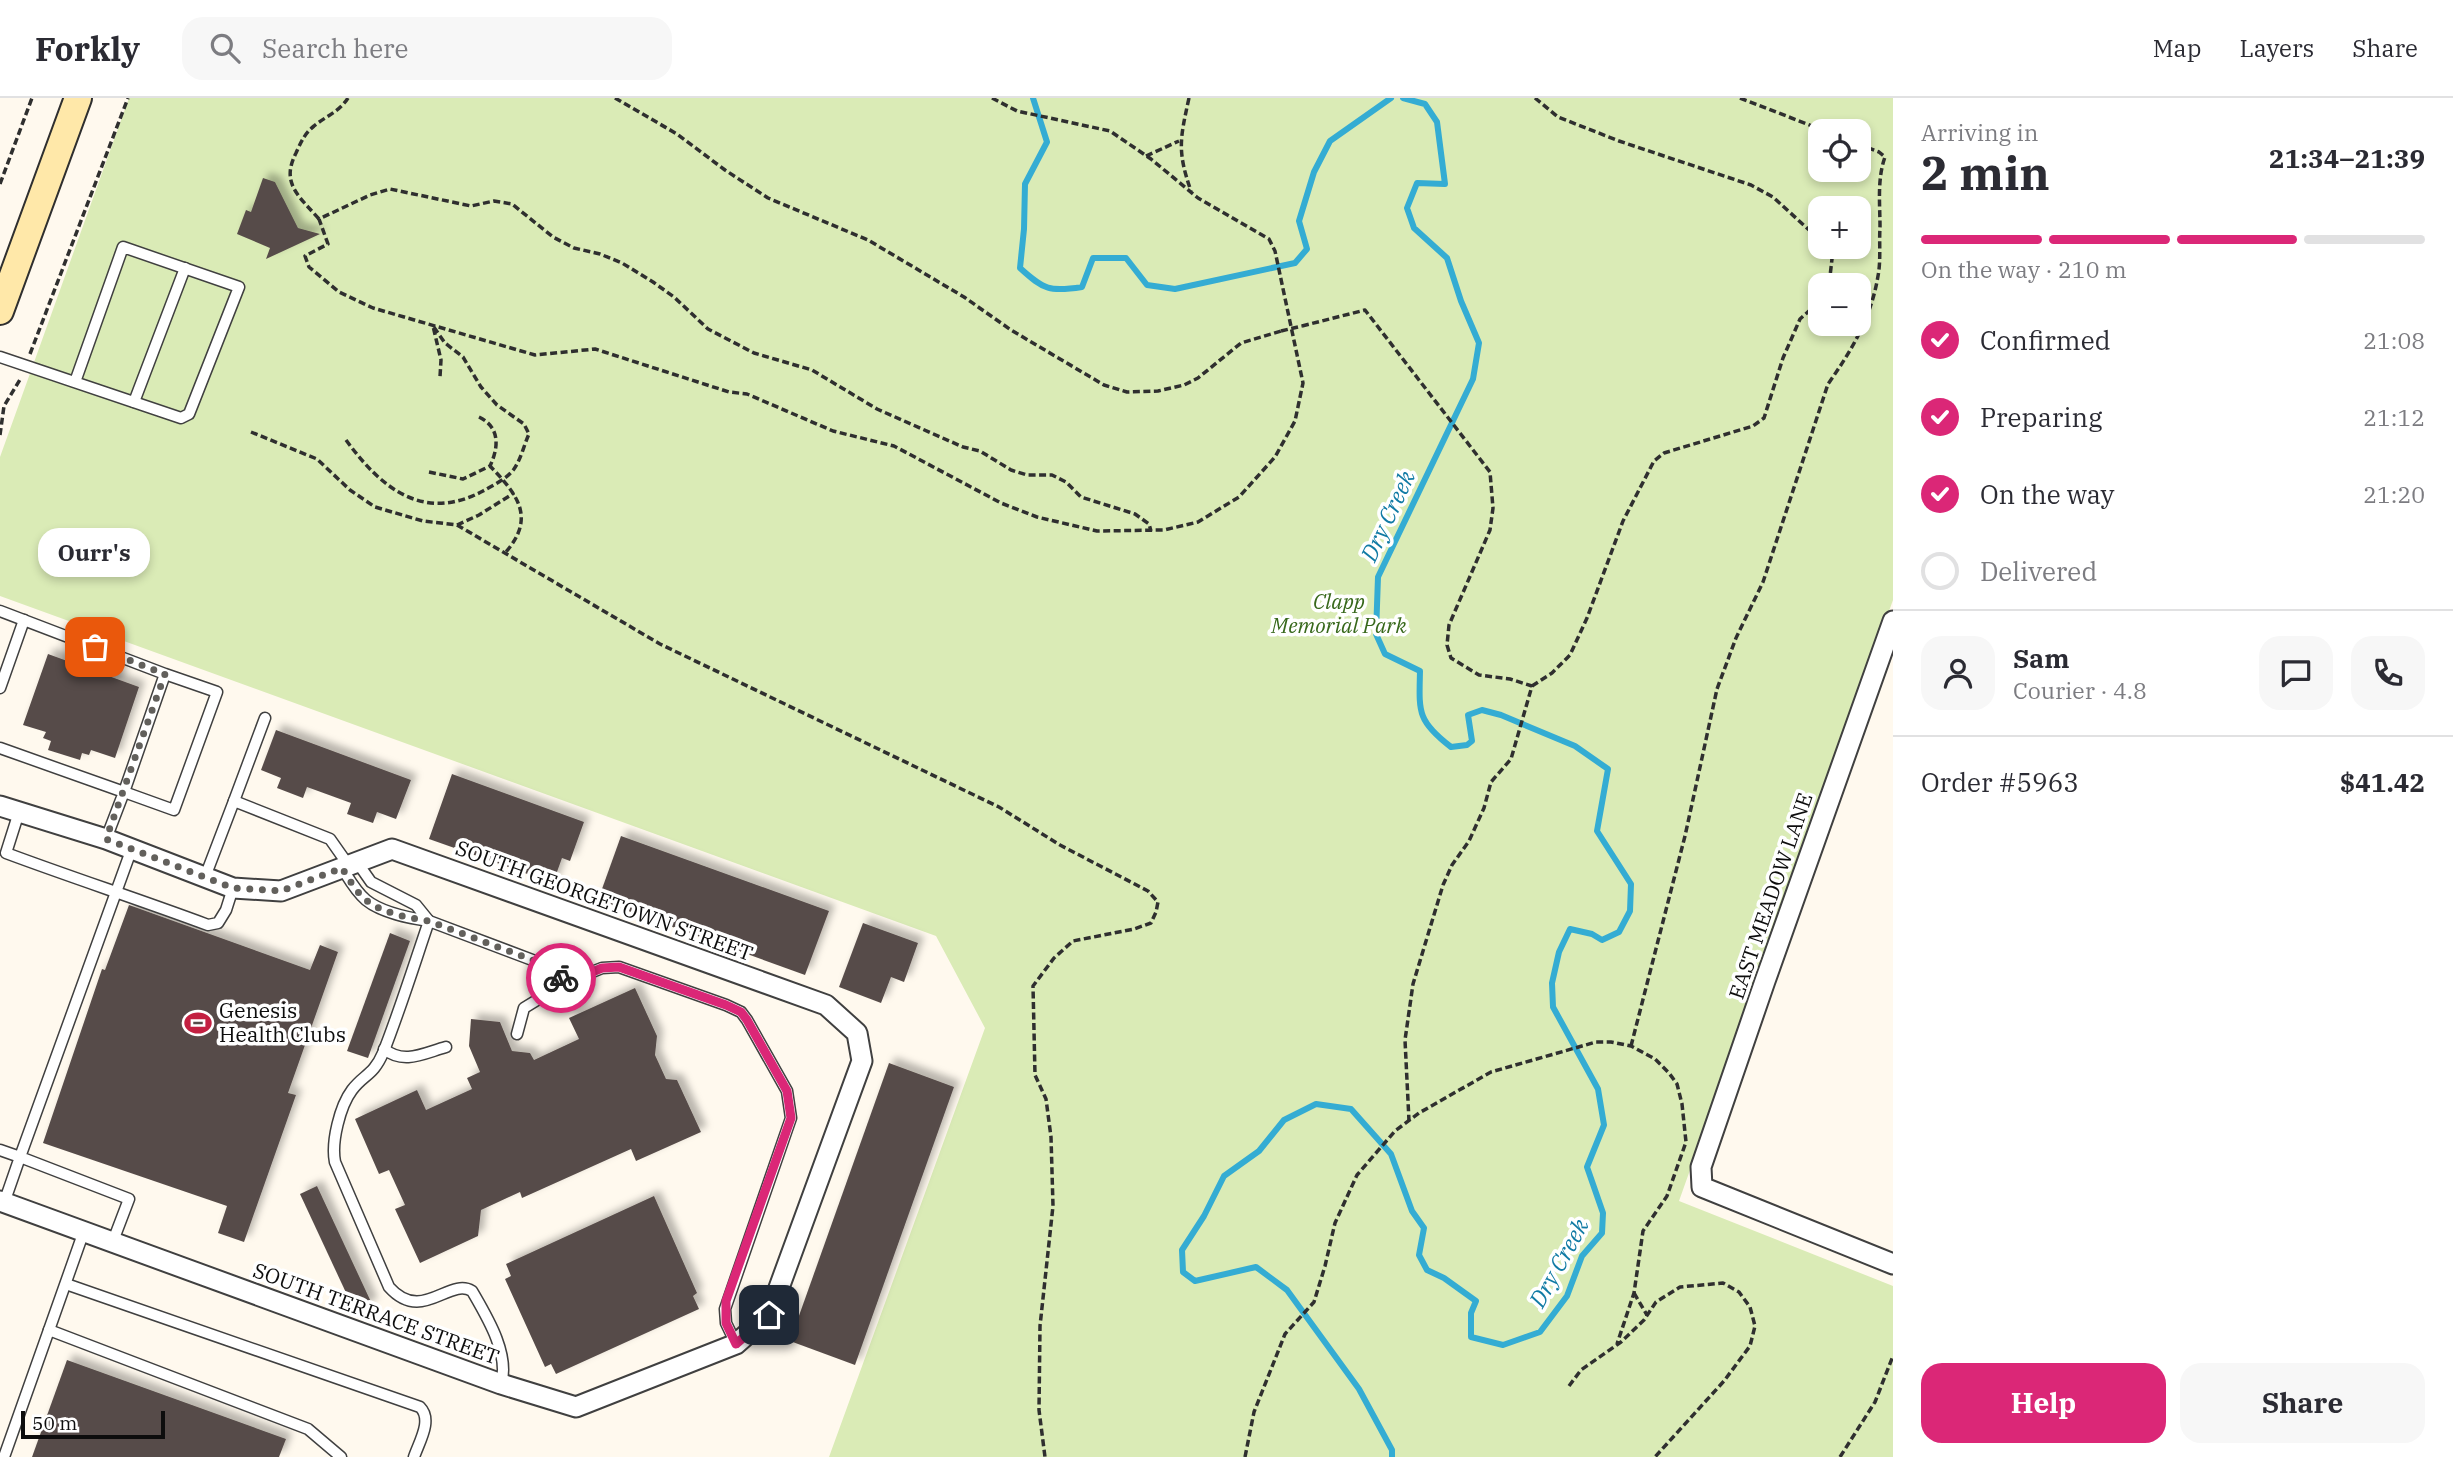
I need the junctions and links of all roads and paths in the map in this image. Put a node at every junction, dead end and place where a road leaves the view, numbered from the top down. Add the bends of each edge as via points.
1 (32, 98) edge
2 (78, 98) edge
3 (128, 98) edge
4 (348, 98) edge
5 (615, 98) edge
6 (992, 98) edge
7 (1189, 98) edge
8 (1535, 98) edge
9 (1740, 98) edge
10 (1808, 124) edge
11 (1180, 141) junction
12 (1871, 149) edge
13 (1146, 156) junction
14 (0, 184) edge
15 (1191, 192) junction
16 (319, 219) junction
17 (1808, 229) edge
18 (185, 268) junction
19 (0, 311) edge
20 (1808, 312) edge
21 (433, 326) junction
22 (0, 357) edge
23 (25, 365) junction
24 (440, 377) dead end
25 (75, 382) junction
26 (134, 402) junction
27 (479, 416) dead end
28 (251, 432) dead end
29 (0, 435) edge
30 (346, 440) dead end
31 (491, 466) junction
32 (429, 472) dead end
33 (502, 479) junction
34 (514, 493) junction
35 (457, 525) junction
36 (1151, 531) junction
37 (505, 553) junction
38 (0, 611) edge
39 (24, 620) junction
40 (1893, 621) edge
41 (165, 674) junction
42 (1532, 687) junction
43 (0, 688) edge
44 (265, 718) dead end
45 (0, 748) edge
46 (124, 792) junction
47 (234, 801) junction
48 (5, 808) edge
49 (106, 839) junction
50 (132, 848) junction
51 (3, 852) edge
52 (349, 865) junction
53 (205, 877) junction
54 (233, 888) junction
55 (116, 894) junction
56 (429, 921) junction
57 (565, 983) junction
58 (517, 1034) dead end
59 (1631, 1045) junction
60 (446, 1047) dead end
61 (384, 1049) junction
62 (1409, 1121) junction
63 (0, 1150) edge
64 (20, 1157) junction
65 (2, 1202) edge
66 (84, 1231) junction
67 (113, 1241) junction
68 (1893, 1264) edge
69 (66, 1284) junction
70 (1634, 1293) junction
71 (1647, 1315) junction
72 (50, 1330) junction
73 (736, 1344) junction
74 (1617, 1345) junction
75 (1893, 1356) edge
76 (501, 1384) junction
77 (1569, 1386) dead end
78 (4, 1457) edge
79 (341, 1457) edge
80 (414, 1457) edge
81 (1045, 1457) edge
82 (1245, 1457) edge
83 (1655, 1457) edge
84 (1840, 1457) edge

1 - 14 path
2 - 19 main road
3 - 23 path
4 - 16 path via 306,133 290,163 288,177 293,189
5 - 42 path, bridge via 677,134 768,198 868,240 1104,385 1127,392 1184,386 1241,343 1365,310 1490,472 1490,530 1450,625 1447,645 1451,658 1479,675
6 - 13 path via 1024,113 1110,131
7 - 11 path
8 - 17 path via 1558,117 1751,185 1773,197
9 - 10 path
11 - 13 path
11 - 15 path
12 - 59 path via 1885,157 1879,274 1869,316 1828,384 1762,582 1717,689
13 - 15 path
15 - 36 path via 1269,239 1303,383 1294,421 1275,457 1239,497 1198,522
16 - 21 path via 328,244 305,256 309,267 339,292
16 - 36 path via 390,189 471,206 494,201 512,204 553,237 622,263 653,282 708,328 754,353 812,370 877,409 980,451 1011,470 1052,475 1081,497 1135,514
18 - 25 lane via 123,247
18 - 26 lane
18 - 26 lane via 239,287 188,417
20 - 42 path via 1800,319 1783,358 1764,418 1753,426 1664,453 1654,461 1623,521 1570,655
21 - 24 path
21 - 33 path via 463,357 481,387 524,424 529,434 513,471
21 - 36 path via 535,355 596,349 747,394 833,431 894,446 1037,517 1097,531
22 - 23 lane
23 - 25 lane
23 - 29 path via 4,406
25 - 26 lane
27 - 31 path via 498,442
28 - 35 path via 317,459 375,507
30 - 33 path via 374,476 420,501 455,504
31 - 32 path via 463,479
31 - 33 path
33 - 34 path
34 - 35 path
34 - 37 path via 522,513 514,542
35 - 37 path
37 - 81 path via 660,644 999,807 1148,891 1158,902 1151,923 1073,941 1033,986 1035,1075 1046,1099 1053,1206 1040,1326 1038,1410
38 - 39 lane
39 - 41 lane
39 - 43 lane
40 - 68 street, EAST MEADOW LANE via 1702,1167 1702,1187
41 - 46 lane
41 - 46 lane via 217,692 174,810
42 - 62 path via 1511,759 1491,782 1469,841 1443,885 1413,985 1405,1040
44 - 47 lane
45 - 46 lane
46 - 49 lane
47 - 52 lane via 330,839
47 - 53 lane
48 - 49 street, SOUTH GEORGETOWN STREET
48 - 51 lane
49 - 50 street, SOUTH GEORGETOWN STREET
50 - 53 street, SOUTH GEORGETOWN STREET
50 - 55 lane
51 - 55 lane
52 - 54 street, SOUTH GEORGETOWN STREET via 281,891
52 - 56 lane via 416,905
52 - 56 lane via 360,894 372,904
52 - 73 street, SOUTH GEORGETOWN STREET via 392,849 825,1005 857,1033 862,1061 769,1315
53 - 54 street, SOUTH GEORGETOWN STREET
54 - 55 lane via 218,923 208,925
55 - 64 lane
56 - 57 lane via 543,964
56 - 61 lane
57 - 58 lane via 524,1008
57 - 73 lane via 602,968 619,967 741,1012 787,1091 791,1118 787,1132 724,1308
59 - 62 path via 1588,1044 1491,1072
59 - 70 path via 1655,1059 1677,1084 1686,1142 1667,1196 1643,1231
60 - 61 lane via 406,1058
61 - 76 lane via 371,1074 346,1101 334,1135 335,1162 396,1294 423,1301 463,1288 472,1291 498,1343 505,1371
62 - 82 path via 1357,1175 1335,1223 1312,1304 1285,1334 1254,1412
63 - 64 lane
64 - 65 lane
64 - 67 lane via 129,1199
65 - 66 street, SOUTH TERRACE STREET
66 - 67 street, SOUTH TERRACE STREET
66 - 69 lane
67 - 76 street, SOUTH TERRACE STREET
69 - 72 lane
69 - 80 lane via 420,1407 426,1422
70 - 71 path
70 - 74 path
71 - 74 path
71 - 83 path via 1656,1302 1680,1287 1723,1283 1739,1292 1751,1307 1755,1326 1750,1346 1724,1381
72 - 78 lane
72 - 79 lane via 309,1429
73 - 76 street, SOUTH TERRACE STREET via 576,1407
74 - 77 path via 1581,1370
75 - 84 path via 1875,1402

